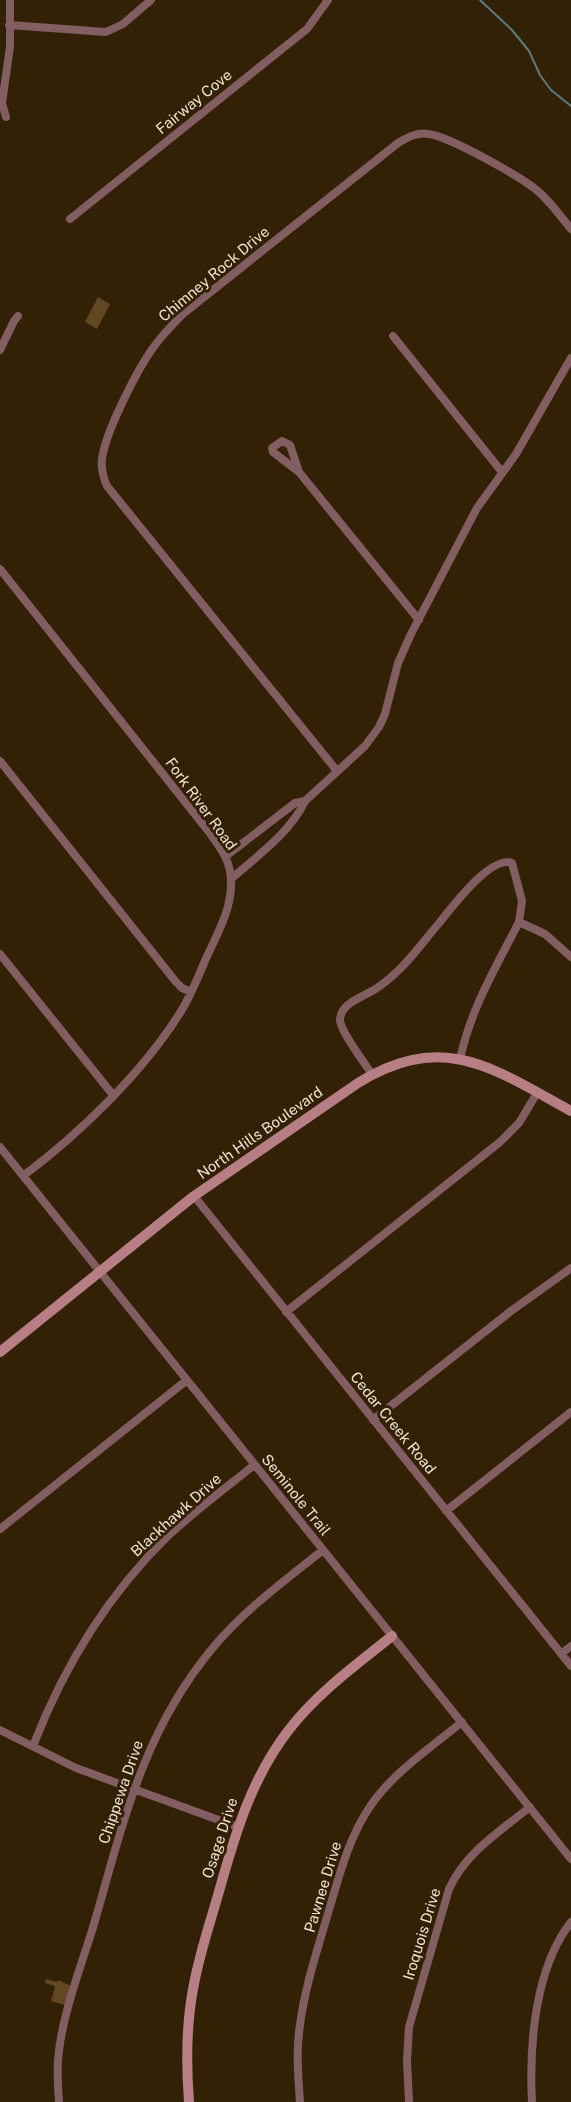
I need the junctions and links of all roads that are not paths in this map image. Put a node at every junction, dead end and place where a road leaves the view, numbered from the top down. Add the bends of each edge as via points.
1 (10, 0) edge
2 (151, 0) edge
3 (328, 0) edge
4 (9, 25) junction
5 (6, 117) dead end
6 (70, 219) dead end
7 (571, 229) edge
8 (18, 316) dead end
9 (393, 336) dead end
10 (0, 350) edge
11 (571, 357) edge
12 (299, 472) dead end
13 (502, 472) junction
14 (0, 569) edge
15 (419, 620) junction
16 (0, 761) edge
17 (337, 771) junction
18 (305, 801) junction
19 (226, 856) junction
20 (231, 879) junction
21 (519, 922) junction
22 (0, 954) edge
23 (571, 957) edge
24 (191, 992) junction
25 (460, 1059) junction
26 (372, 1074) junction
27 (537, 1093) junction
28 (113, 1095) junction
29 (571, 1111) edge
30 (0, 1147) edge
31 (23, 1176) junction
32 (194, 1197) junction
33 (571, 1268) edge
34 (100, 1272) junction
35 (286, 1312) junction
36 (2, 1346) edge
37 (187, 1380) junction
38 (571, 1412) edge
39 (373, 1420) junction
40 (254, 1465) junction
41 (446, 1511) junction
42 (0, 1529) edge
43 (323, 1550) junction
44 (392, 1636) junction
45 (571, 1646) edge
46 (561, 1654) junction
47 (571, 1666) edge
48 (462, 1722) junction
49 (0, 1730) edge
50 (33, 1746) junction
51 (134, 1790) junction
52 (530, 1807) junction
53 (238, 1827) junction
54 (571, 1859) edge
55 (571, 1922) edge
56 (59, 2102) edge
57 (189, 2102) edge
58 (300, 2102) edge
59 (409, 2102) edge
60 (532, 2102) edge

1 - 4 street
2 - 4 street via 123,24 106,32
3 - 6 street, Fairway Cove via 307,29
4 - 5 street via 2,103
7 - 17 street, Chimney Rock Drive via 538,192 507,171 440,137 420,134 407,138 178,320 140,367 116,420 102,461 107,486
8 - 10 street
9 - 13 street
11 - 13 street
12 - 15 street
13 - 15 street via 477,508
14 - 19 street, Fork River Road
15 - 17 street via 398,663 379,727
16 - 24 street via 176,982
17 - 18 street
18 - 19 street via 295,803
18 - 20 street via 280,835
19 - 20 street, Fork River Road
20 - 24 street, Fork River Road via 224,919
21 - 23 street via 545,934
21 - 25 street via 472,1015
21 - 26 street via 522,901 512,863 500,862 457,902 409,962 343,1010 343,1030
22 - 28 street
24 - 28 street, Fork River Road via 160,1042
25 - 26 street, North Hills Boulevard via 407,1061
25 - 27 street, North Hills Boulevard via 493,1068
26 - 32 street, North Hills Boulevard
27 - 29 street, North Hills Boulevard
27 - 35 street via 519,1123 500,1142
28 - 31 street, Fork River Road via 67,1141
30 - 31 street, Seminole Trail
31 - 34 street, Seminole Trail
32 - 34 street, North Hills Boulevard
32 - 35 street, Cedar Creek Road
33 - 39 street
34 - 36 street, North Hills Boulevard
34 - 37 street, Seminole Trail
35 - 39 street, Cedar Creek Road
37 - 40 street, Seminole Trail
37 - 42 street
38 - 41 street
39 - 41 street, Cedar Creek Road
40 - 43 street, Seminole Trail
40 - 50 street, Blackhawk Drive via 170,1534 114,1596 66,1670
41 - 46 street, Cedar Creek Road
43 - 44 street, Seminole Trail
43 - 51 street, Chippewa Drive via 249,1611 193,1673 164,1719
44 - 48 street, Seminole Trail
44 - 53 street, Osage Drive via 323,1693 290,1729 256,1781
45 - 46 street
46 - 47 street, Cedar Creek Road
48 - 52 street, Seminole Trail
48 - 58 street, Pawnee Drive via 385,1787 351,1841 303,2004 298,2052
49 - 50 street
50 - 51 street
51 - 53 street
51 - 56 street, Chippewa Drive via 62,2035
52 - 54 street, Seminole Trail
52 - 59 street, Iroquois Drive via 471,1855 449,1889 409,2027
53 - 57 street, Osage Drive via 194,1983 187,2050
55 - 60 street via 552,1954 537,2006 530,2056

